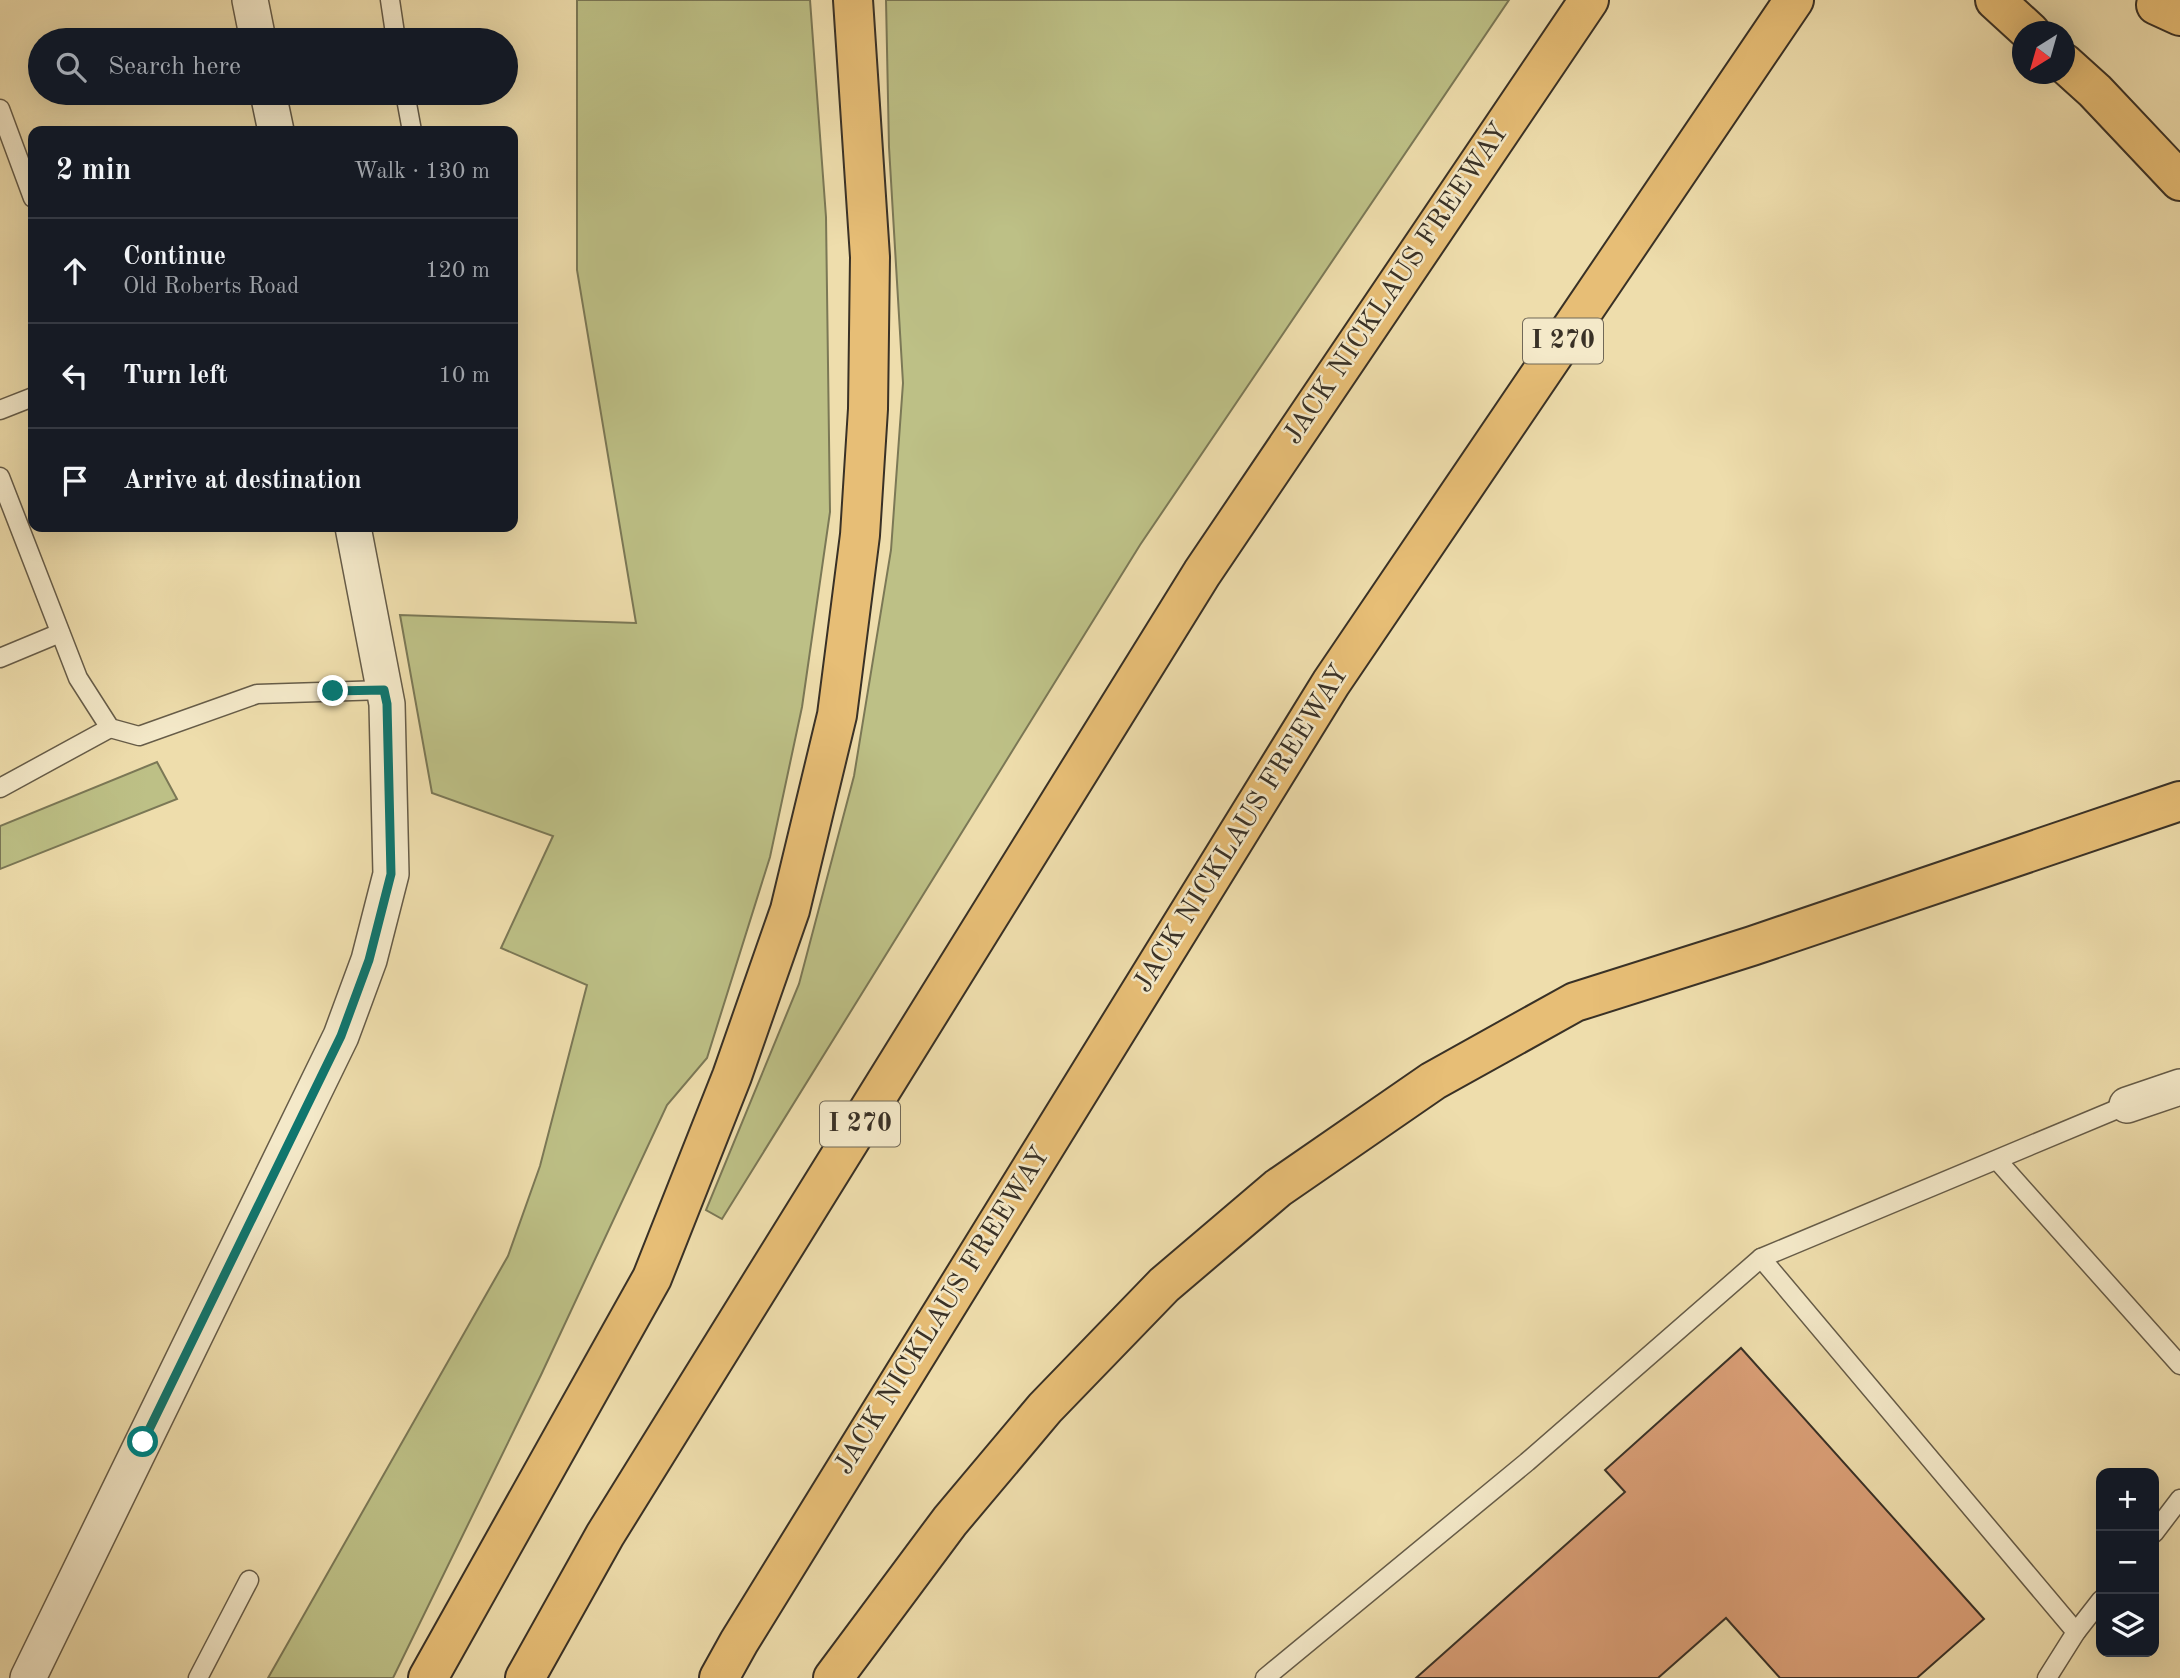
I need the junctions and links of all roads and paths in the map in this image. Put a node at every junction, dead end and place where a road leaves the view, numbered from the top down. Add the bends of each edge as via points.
1 (250, 0) edge
2 (390, 0) edge
3 (853, 0) edge
4 (1589, 0) edge
5 (1794, 0) edge
6 (1995, 0) edge
7 (2018, 21) edge
8 (256, 28) edge
9 (394, 28) edge
10 (2075, 73) edge
11 (271, 105) edge
12 (407, 105) edge
13 (0, 109) edge
14 (275, 126) edge
15 (411, 126) edge
16 (2180, 181) edge
17 (28, 185) edge
18 (28, 399) edge
19 (0, 410) edge
20 (0, 477) edge
21 (354, 532) edge
22 (60, 633) junction
23 (0, 658) edge
24 (384, 690) junction
25 (110, 729) junction
26 (0, 788) edge
27 (2178, 800) edge
28 (2180, 1087) edge
29 (2127, 1105) joint
30 (1997, 1160) junction
31 (1761, 1258) junction
32 (2180, 1365) edge
33 (2180, 1499) edge
34 (2156, 1531) edge
35 (249, 1580) dead end
36 (2096, 1606) edge
37 (2076, 1632) junction
38 (28, 1678) edge
39 (198, 1678) edge
40 (428, 1678) edge
41 (525, 1678) edge
42 (719, 1678) edge
43 (833, 1678) edge
44 (1265, 1678) edge
45 (2047, 1678) edge

1 - 8 street
2 - 9 lane
3 - 40 main road via 870,257 860,535 837,715 790,911 732,1076 652,1278
4 - 41 main road, JACK NICKLAUS FREEWAY / I 270 via 1202,573 605,1535
5 - 42 main road, JACK NICKLAUS FREEWAY / I 270 via 1331,683
6 - 7 main road
10 - 16 main road
11 - 14 street
12 - 15 lane
13 - 17 lane
18 - 19 lane
20 - 22 lane
21 - 24 street
22 - 23 lane
22 - 25 lane via 78,678
24 - 25 lane via 257,694 139,736
24 - 38 street via 391,874 369,960 341,1036
25 - 26 lane
27 - 43 main road via 1575,1002 1433,1082 1278,1188 1164,1285 1045,1408 984,1480
28 - 29 street
29 - 30 lane
30 - 31 lane
30 - 32 lane
31 - 37 lane
31 - 44 lane via 1527,1462
33 - 34 lane
35 - 39 lane
36 - 37 lane
37 - 45 lane

